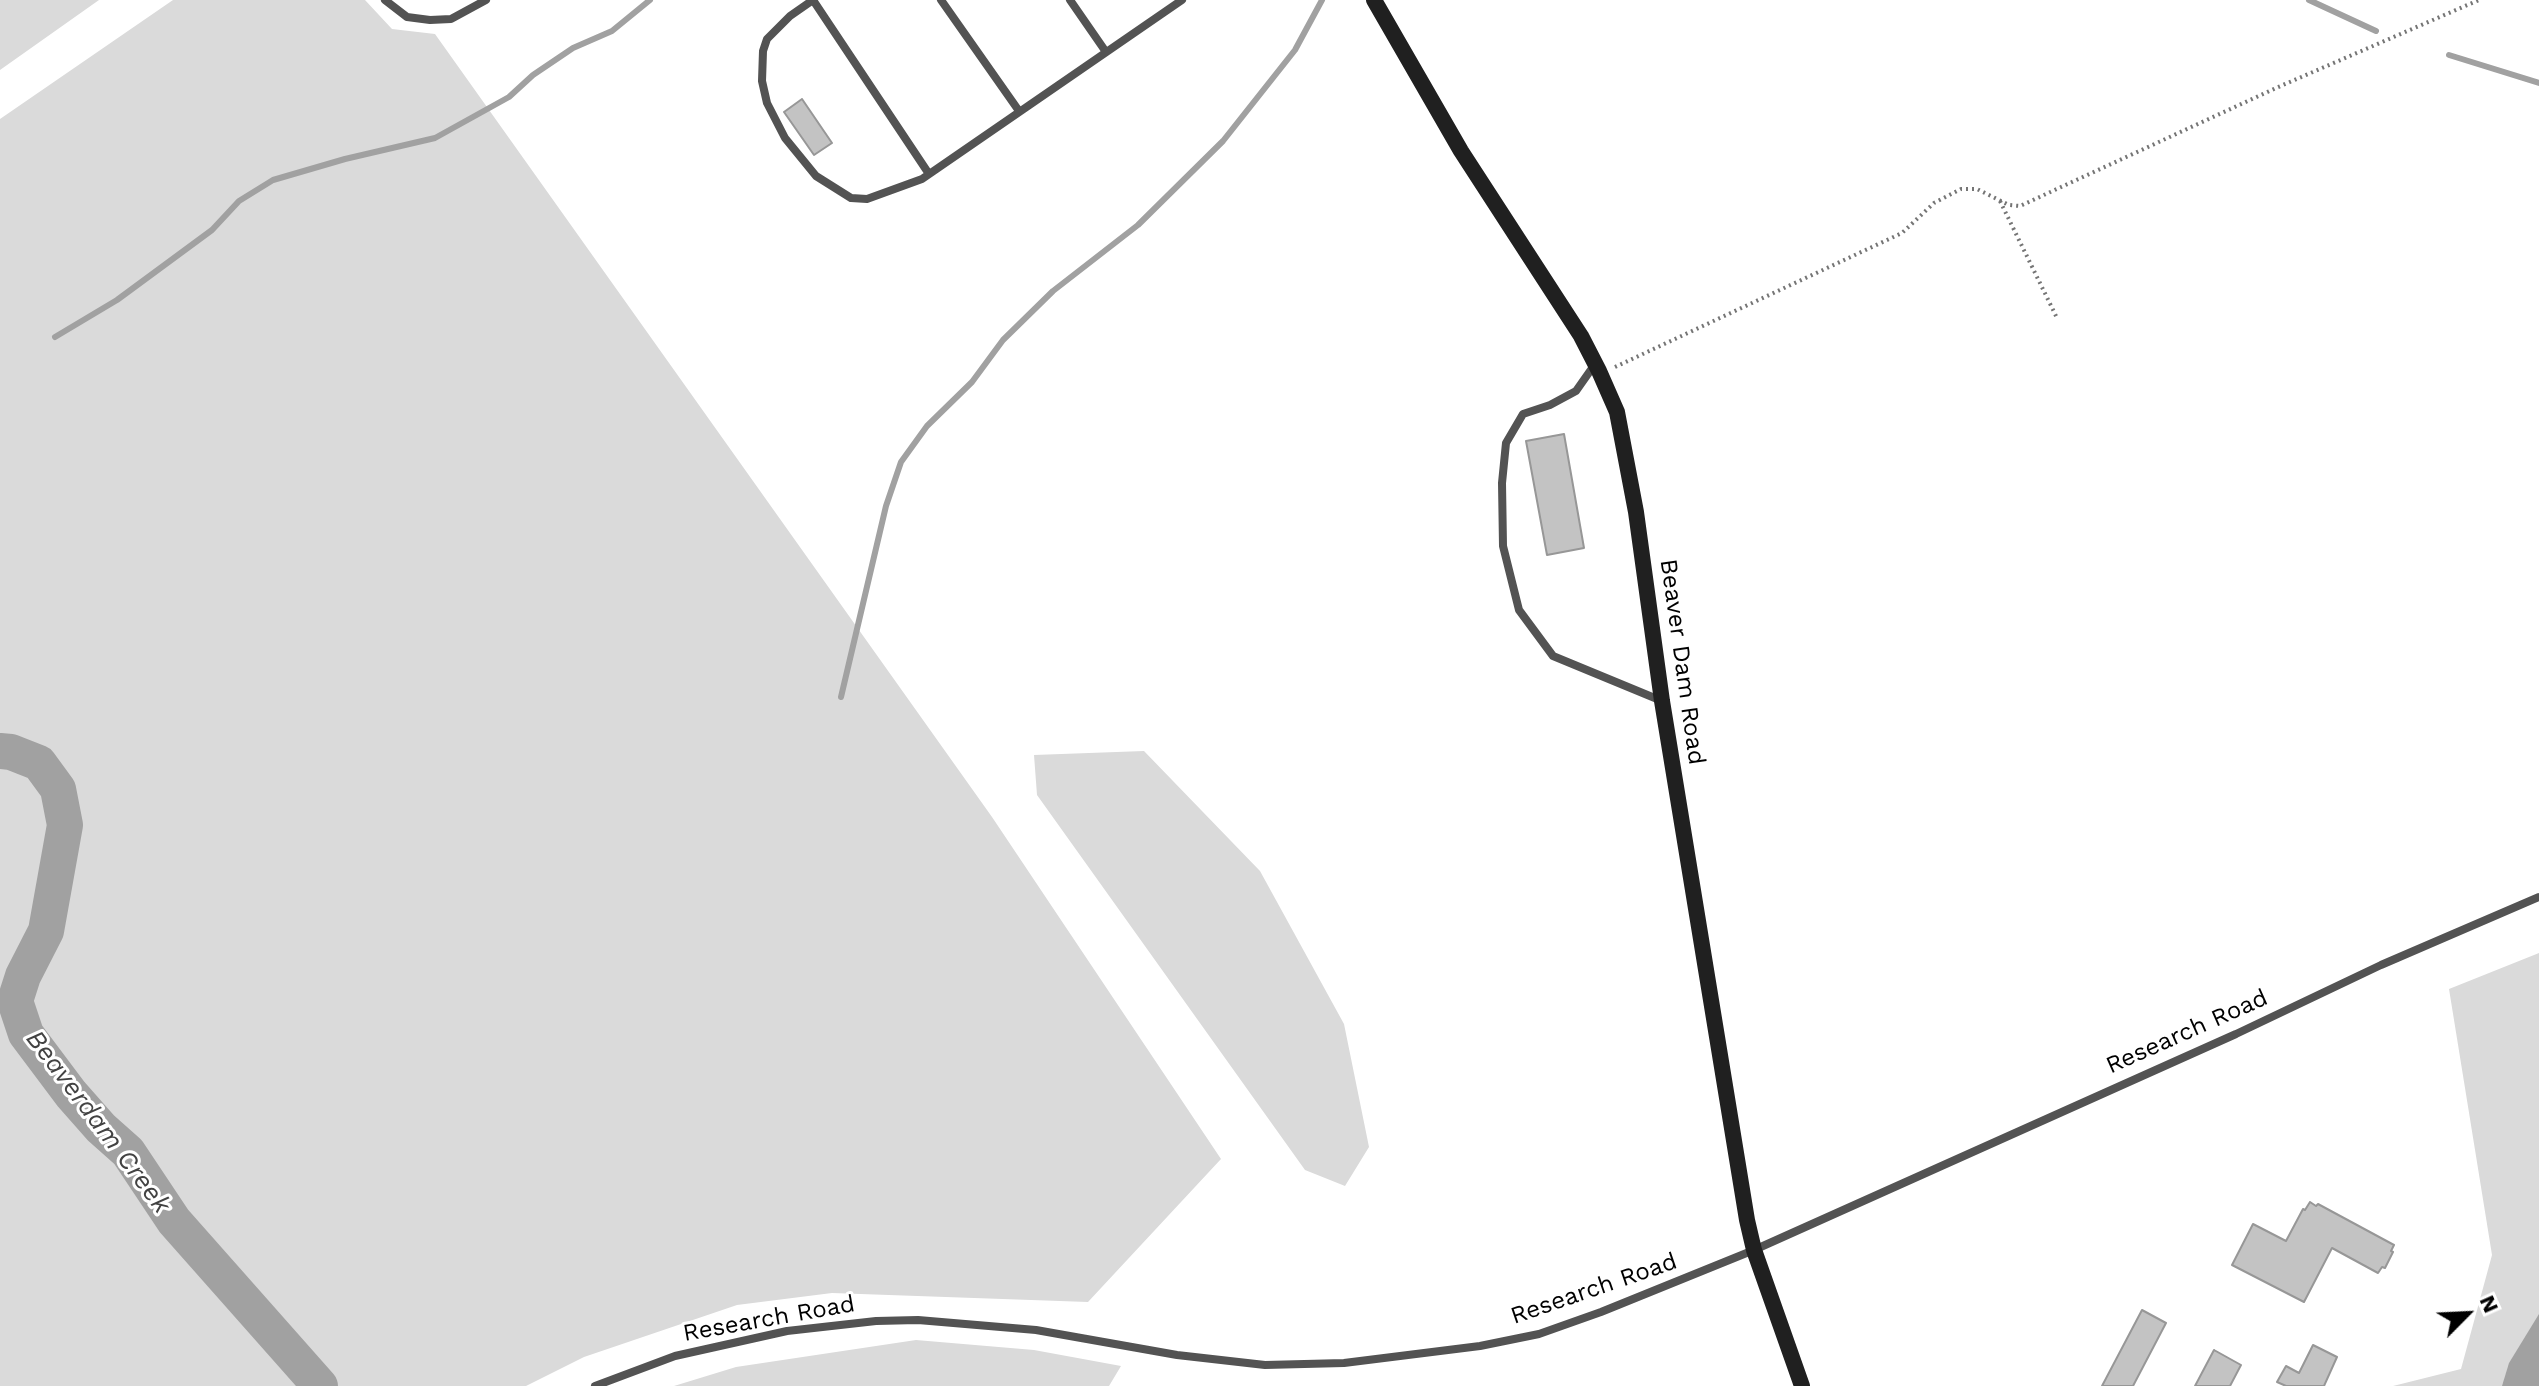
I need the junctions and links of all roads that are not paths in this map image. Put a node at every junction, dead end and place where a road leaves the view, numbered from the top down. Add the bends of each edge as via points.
1 (385, 0) edge
2 (486, 0) edge
3 (813, 0) edge
4 (941, 0) edge
5 (1070, 0) edge
6 (1182, 0) edge
7 (1374, 0) edge
8 (1106, 52) junction
9 (1019, 111) junction
10 (929, 174) junction
11 (1598, 368) junction
12 (1662, 701) junction
13 (2539, 897) edge
14 (1754, 1250) junction
15 (595, 1386) edge
16 (1802, 1386) edge

1 - 2 lane via 407,17 430,20 451,19
3 - 10 lane
3 - 10 lane via 774,30 763,51 767,103 785,138 816,176 851,198 880,196
4 - 9 lane
5 - 8 lane
6 - 8 lane
7 - 11 street, Beaver Dam Road via 1461,151
8 - 9 lane
9 - 10 lane
11 - 12 street, Beaver Dam Road via 1617,412 1627,461
11 - 12 lane via 1576,391 1523,414 1506,443 1503,546 1519,610 1553,656
12 - 14 street, Beaver Dam Road
13 - 14 lane, Research Road
14 - 15 lane, Research Road via 1539,1334 1344,1363 1229,1362 1036,1330 876,1321 787,1331 675,1356
14 - 16 street, Beaver Dam Road

